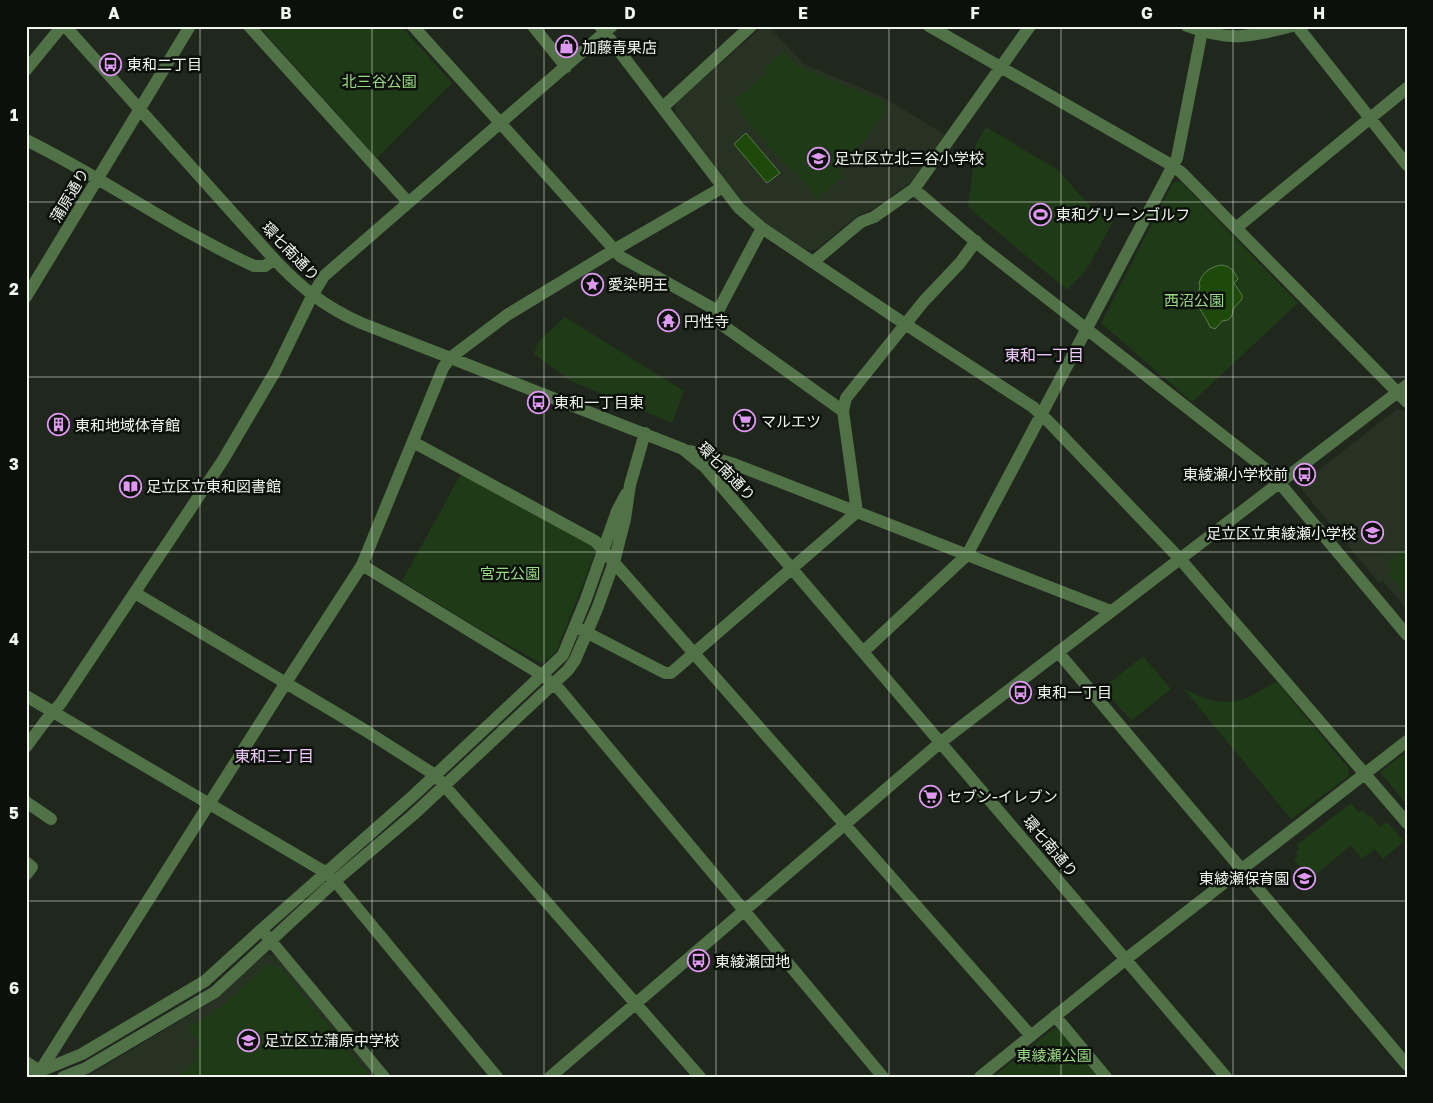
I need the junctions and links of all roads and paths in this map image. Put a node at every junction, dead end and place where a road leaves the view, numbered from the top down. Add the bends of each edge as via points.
1 (63, 26) edge
2 (190, 26) edge
3 (249, 26) edge
4 (413, 26) edge
5 (533, 26) edge
6 (751, 26) edge
7 (929, 26) edge
8 (1030, 26) edge
9 (1187, 26) edge
10 (1292, 26) edge
11 (1297, 26) edge
12 (606, 28) edge
13 (1202, 31) junction
14 (566, 67) junction
15 (1001, 68) junction
16 (26, 70) edge
17 (1407, 88) edge
18 (663, 107) junction
19 (140, 110) junction
20 (1369, 119) junction
21 (501, 123) junction
22 (26, 140) edge
23 (1407, 165) edge
24 (1173, 166) junction
25 (98, 178) junction
26 (723, 187) junction
27 (914, 189) junction
28 (408, 202) junction
29 (762, 228) junction
30 (1236, 228) junction
31 (976, 241) junction
32 (614, 250) junction
33 (274, 259) junction
34 (813, 262) junction
35 (312, 296) junction
36 (26, 297) edge
37 (718, 311) junction
38 (905, 324) junction
39 (1086, 328) junction
40 (450, 358) junction
41 (1402, 389) edge
42 (1407, 402) edge
43 (843, 411) junction
44 (1041, 414) junction
45 (645, 433) junction
46 (413, 442) junction
47 (683, 449) junction
48 (1279, 484) junction
49 (630, 485) junction
50 (857, 512) junction
51 (603, 549) junction
52 (967, 555) junction
53 (1180, 559) junction
54 (614, 562) junction
55 (362, 565) junction
56 (793, 568) junction
57 (135, 593) junction
58 (1111, 611) junction
59 (574, 626) junction
60 (586, 632) junction
61 (1407, 635) edge
62 (864, 652) junction
63 (1058, 652) junction
64 (694, 653) junction
65 (542, 675) junction
66 (285, 684) junction
67 (553, 684) junction
68 (26, 696) edge
69 (53, 712) junction
70 (1407, 741) edge
71 (941, 742) junction
72 (26, 747) edge
73 (1365, 773) junction
74 (435, 775) junction
75 (444, 786) junction
76 (26, 802) edge
77 (210, 804) junction
78 (51, 819) dead end
79 (1407, 823) edge
80 (844, 824) junction
81 (26, 862) edge
82 (1241, 869) junction
83 (26, 875) edge
84 (330, 877) junction
85 (744, 910) junction
86 (261, 930) junction
87 (270, 940) junction
88 (1126, 959) junction
89 (636, 1003) junction
90 (1055, 1016) junction
91 (1031, 1036) junction
92 (26, 1062) edge
93 (1407, 1065) edge
94 (40, 1074) edge
95 (26, 1077) edge
96 (63, 1077) edge
97 (384, 1077) edge
98 (497, 1077) edge
99 (550, 1077) edge
100 (700, 1077) edge
101 (883, 1077) edge
102 (980, 1077) edge
103 (1106, 1077) edge
104 (1226, 1077) edge

1 - 16 street
1 - 19 street, 環七南通り
2 - 19 street, 蒲原通り
3 - 28 street
4 - 21 street
5 - 14 street
6 - 18 street
7 - 15 street
8 - 15 street
9 - 13 street
10 - 13 street via 1262,35 1233,38
11 - 20 street
12 - 14 street
12 - 18 street
13 - 24 street
14 - 21 street
15 - 24 street
15 - 27 street
17 - 20 street
18 - 26 street
19 - 25 street, 蒲原通り
19 - 33 street, 環七南通り
20 - 23 street
20 - 30 street
21 - 28 street
21 - 32 street
22 - 25 street
24 - 30 street
24 - 39 street
25 - 33 street via 245,262 260,267
25 - 36 street, 蒲原通り
26 - 29 street via 739,208
26 - 32 street
27 - 31 street
27 - 34 street via 874,217 861,222
28 - 35 street via 324,276
29 - 34 street
29 - 37 street
30 - 41 street
31 - 38 street
31 - 39 street
32 - 37 street via 621,258
32 - 40 street via 507,315
33 - 35 street, 環七南通り
34 - 38 street
35 - 40 street, 環七南通り via 361,323
35 - 57 street via 276,370
37 - 43 street via 721,324
38 - 43 street via 846,398
38 - 44 street
39 - 44 street
39 - 48 street via 1272,474
40 - 45 street, 環七南通り
40 - 46 street
41 - 42 street
41 - 48 street
43 - 50 street
44 - 52 street
44 - 53 street
45 - 47 street, 環七南通り
45 - 49 street
46 - 51 street via 595,541
46 - 55 street
47 - 50 street via 734,464
47 - 56 street, 環七南通り via 717,479
48 - 53 street
48 - 61 street
49 - 51 street
49 - 54 street
50 - 52 street
50 - 56 street
51 - 54 street
51 - 59 street
52 - 58 street
52 - 62 street
53 - 58 street
53 - 73 street
54 - 60 street
54 - 64 street
55 - 65 street
55 - 66 street
56 - 62 street, 環七南通り
56 - 64 street
57 - 66 street
57 - 69 street
58 - 63 street
59 - 60 street
59 - 65 street via 563,655
60 - 64 street via 665,673 671,673
60 - 67 street via 575,660
62 - 71 street, 環七南通り
63 - 71 street
63 - 82 street
64 - 80 street
65 - 67 street
65 - 74 street
66 - 74 street
66 - 77 street
67 - 75 street
67 - 85 street
68 - 69 street
69 - 72 street
69 - 77 street
70 - 73 street
71 - 80 street
71 - 88 street, 環七南通り
73 - 79 street
73 - 82 street
74 - 75 street
74 - 84 street
75 - 84 street via 413,815
75 - 89 street
76 - 78 street
77 - 84 street
77 - 94 street
80 - 85 street
80 - 91 street
81 - 83 street via 32,866
82 - 88 street
82 - 93 street
84 - 86 street
84 - 87 street
84 - 98 street
85 - 89 street
85 - 101 street
86 - 87 street
86 - 94 street via 205,982 82,1054
87 - 96 street via 215,992 86,1068
87 - 97 street
88 - 90 street
88 - 104 street, 環七南通り
89 - 99 street
89 - 100 street
90 - 91 street
90 - 103 street
91 - 102 street
92 - 94 street
94 - 95 street

